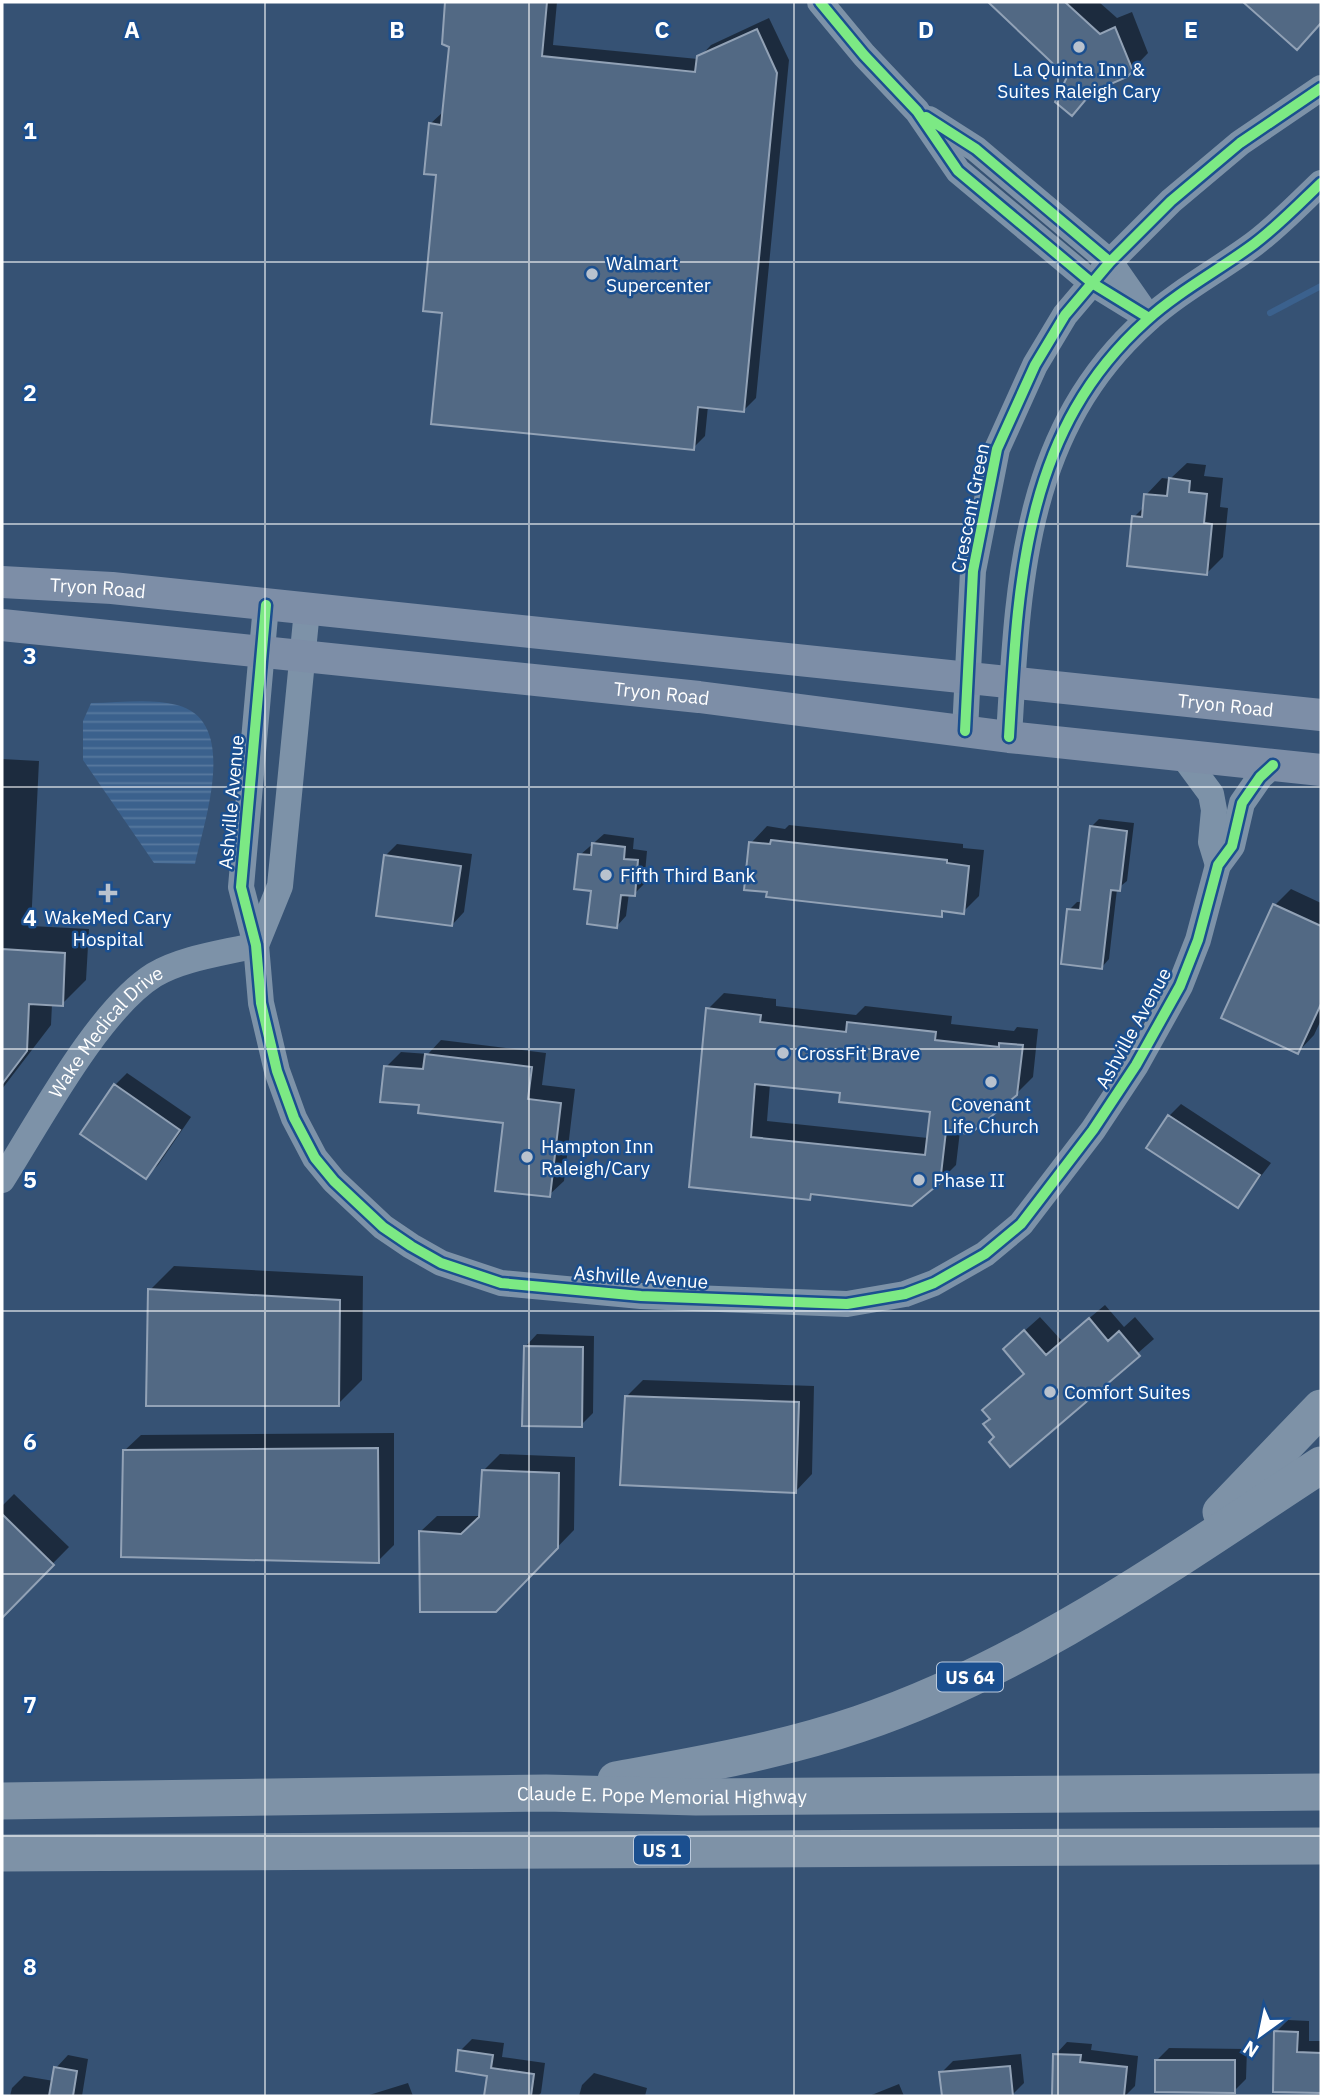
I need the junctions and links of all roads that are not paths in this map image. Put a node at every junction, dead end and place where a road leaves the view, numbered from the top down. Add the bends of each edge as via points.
1 (820, 2) edge
2 (1321, 88) edge
3 (917, 111) junction
4 (1321, 183) edge
5 (1110, 262) junction
6 (1093, 283) junction
7 (1149, 318) junction
8 (2, 582) edge
9 (266, 606) junction
10 (307, 610) junction
11 (2, 625) edge
12 (263, 653) junction
13 (301, 655) junction
14 (968, 679) junction
15 (1012, 683) junction
16 (1321, 715) edge
17 (965, 731) junction
18 (1009, 737) junction
19 (1183, 756) junction
20 (1273, 765) junction
21 (1321, 771) edge
22 (1218, 865) junction
23 (256, 945) junction
24 (2, 1180) edge
25 (1321, 1408) edge
26 (1321, 1465) edge
27 (1162, 1569) junction
28 (1321, 1792) edge
29 (546, 1793) junction
30 (2, 1801) edge
31 (1321, 1846) edge
32 (2, 1853) edge

1 - 3 street
2 - 5 street, Crescent Green via 1240,143 1171,201
3 - 5 street via 976,149
3 - 6 street via 958,171
4 - 7 street via 1256,242
5 - 6 street, Crescent Green
5 - 7 street
6 - 7 street
6 - 14 street, Crescent Green via 1065,315 1035,365 997,449 973,571
7 - 15 street via 1115,349 1083,392 1062,428 1045,472 1032,515 1020,590
8 - 9 main road, Tryon Road via 112,588
9 - 10 main road, Tryon Road
9 - 12 street, Ashville Avenue
10 - 13 street, Ashville Avenue
10 - 14 main road, Tryon Road
11 - 12 main road, Tryon Road
12 - 13 main road, Tryon Road
12 - 23 street, Ashville Avenue via 241,887
13 - 17 main road, Tryon Road via 699,697
13 - 23 street, Ashville Avenue via 279,886
14 - 15 main road, Tryon Road
14 - 17 street, Crescent Green
15 - 16 main road, Tryon Road
15 - 18 street
17 - 18 main road, Tryon Road
18 - 19 main road, Tryon Road
19 - 20 main road, Tryon Road
19 - 22 street, Ashville Avenue via 1211,794 1211,842
20 - 21 main road, Tryon Road
20 - 22 street, Ashville Avenue via 1242,803 1232,846
22 - 23 street, Ashville Avenue via 1198,940 1174,997 1093,1130 1021,1224 985,1254 934,1283 905,1294 847,1304 641,1296 500,1283 441,1263 411,1247 334,1181 315,1158 294,1118 276,1071 261,1003
23 - 24 street, Wake Medical Drive via 156,974 131,992 95,1035
25 - 27 highway
26 - 27 highway, US 64
27 - 29 highway, US 64 via 1040,1643 935,1695 858,1724 763,1751
28 - 29 highway, Claude E. Pope Memorial Highway via 696,1797
29 - 30 highway, Claude E. Pope Memorial Highway
31 - 32 highway, US 1

